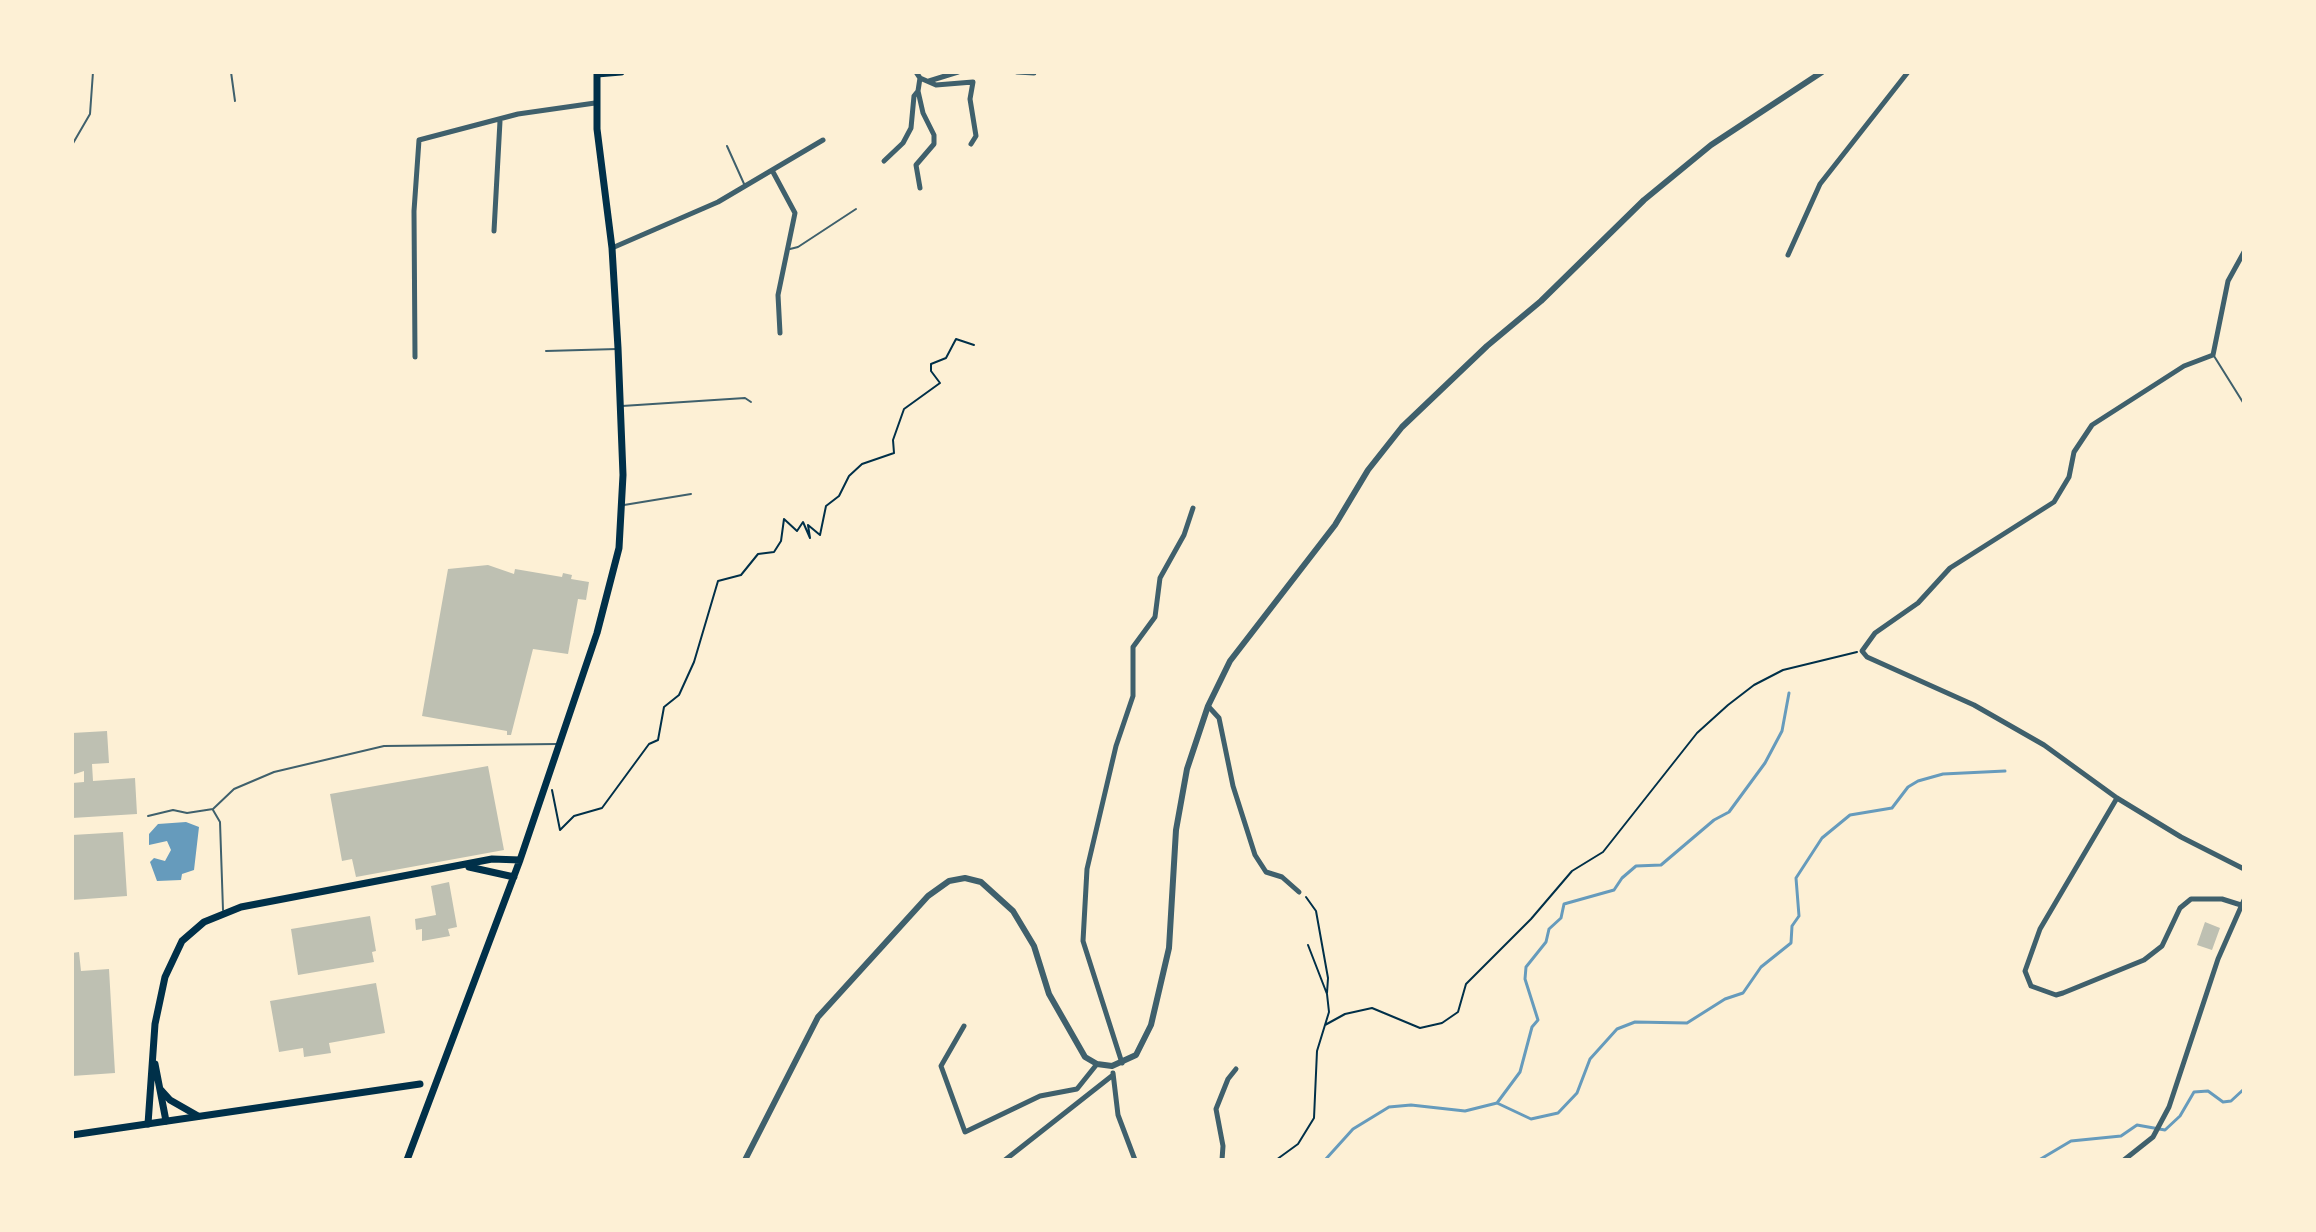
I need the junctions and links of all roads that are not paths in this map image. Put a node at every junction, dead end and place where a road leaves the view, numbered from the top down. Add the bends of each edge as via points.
1 (93, 72) edge
2 (231, 72) edge
3 (621, 72) edge
4 (958, 72) edge
5 (1017, 72) edge
6 (1822, 72) edge
7 (1908, 72) edge
8 (597, 73) edge
9 (1034, 73) edge
10 (918, 75) edge
11 (927, 82) junction
12 (918, 91) junction
13 (235, 101) dead end
14 (595, 103) junction
15 (500, 121) junction
16 (823, 140) dead end
17 (971, 144) dead end
18 (72, 145) edge
19 (727, 146) dead end
20 (884, 161) dead end
21 (773, 172) junction
22 (746, 187) junction
23 (920, 188) dead end
24 (856, 209) dead end
25 (494, 231) dead end
26 (612, 248) junction
27 (789, 249) junction
28 (2244, 252) edge
29 (1788, 255) dead end
30 (780, 333) dead end
31 (618, 348) junction
32 (546, 351) dead end
33 (2213, 355) junction
34 (415, 357) dead end
35 (751, 402) dead end
36 (2244, 404) edge
37 (620, 406) junction
38 (691, 494) dead end
39 (623, 505) junction
40 (1193, 508) dead end
41 (1208, 706) junction
42 (559, 744) junction
43 (2117, 798) junction
44 (213, 809) junction
45 (148, 816) dead end
46 (520, 860) junction
47 (467, 867) junction
48 (2244, 869) edge
49 (514, 877) junction
50 (1299, 892) road end
51 (2242, 902) edge
52 (223, 913) junction
53 (964, 1026) dead end
54 (154, 1058) junction
55 (1097, 1064) junction
56 (1122, 1064) junction
57 (1112, 1066) junction
58 (1236, 1069) dead end
59 (1113, 1075) junction
60 (420, 1084) dead end
61 (160, 1089) junction
62 (198, 1116) junction
63 (166, 1121) junction
64 (148, 1124) junction
65 (72, 1135) edge
66 (407, 1160) edge
67 (745, 1160) edge
68 (1005, 1160) edge
69 (1135, 1160) edge
70 (1222, 1160) edge
71 (2124, 1160) edge

1 - 18 lane via 90,114
2 - 13 lane
3 - 8 main road
4 - 11 street
5 - 9 street
6 - 41 street via 1711,145 1644,200 1402,427 1335,525 1230,661
7 - 29 street via 1820,184
8 - 14 main road
10 - 11 street
10 - 12 street
11 - 17 street via 973,82 976,136
12 - 20 street via 911,128
12 - 23 street via 934,135 934,144 916,165
14 - 15 street via 546,108
14 - 26 main road
15 - 25 street
15 - 34 street via 425,136 416,149
16 - 21 street
19 - 22 lane
21 - 22 street
21 - 27 street via 793,204
22 - 26 street
24 - 27 lane
26 - 31 main road
27 - 30 street via 778,295
28 - 33 street via 2228,281
31 - 32 lane
31 - 37 main road
33 - 36 lane
33 - 43 street via 2184,366 2092,425 2074,452 2069,477 2054,502 1950,568 1918,603 1875,633 1862,651 2044,745
35 - 37 lane via 745,398
37 - 39 main road
38 - 39 lane
39 - 42 main road via 605,606
40 - 56 street via 1160,578 1155,617 1133,647 1133,696 1087,869 1083,941
41 - 50 street via 1219,718 1255,855 1266,872 1282,877
41 - 56 street via 1180,800 1171,933 1156,1006 1141,1049
42 - 44 lane via 384,746 274,772 234,789
42 - 46 main road
43 - 48 street
43 - 51 street via 2040,929 2025,971 2031,986 2056,995 2144,960 2162,946 2180,908 2191,899
44 - 45 lane
44 - 52 lane via 220,822
46 - 47 main road via 492,859
46 - 49 main road
47 - 49 main road
47 - 52 main road
49 - 66 main road
51 - 71 street via 2162,1121 2153,1137
52 - 54 main road via 182,941 169,967
53 - 55 street via 941,1066 965,1132 1040,1096 1077,1089
54 - 61 main road
54 - 64 main road
55 - 57 street
55 - 67 street via 1085,1057 1049,994 1034,946 1013,911 981,882 949,881 881,944 818,1017
56 - 57 street
57 - 59 street
58 - 70 street via 1216,1109
59 - 68 street
59 - 69 street via 1118,1115
60 - 62 main road
61 - 62 main road
61 - 63 main road
62 - 63 main road
63 - 64 main road
64 - 65 main road

